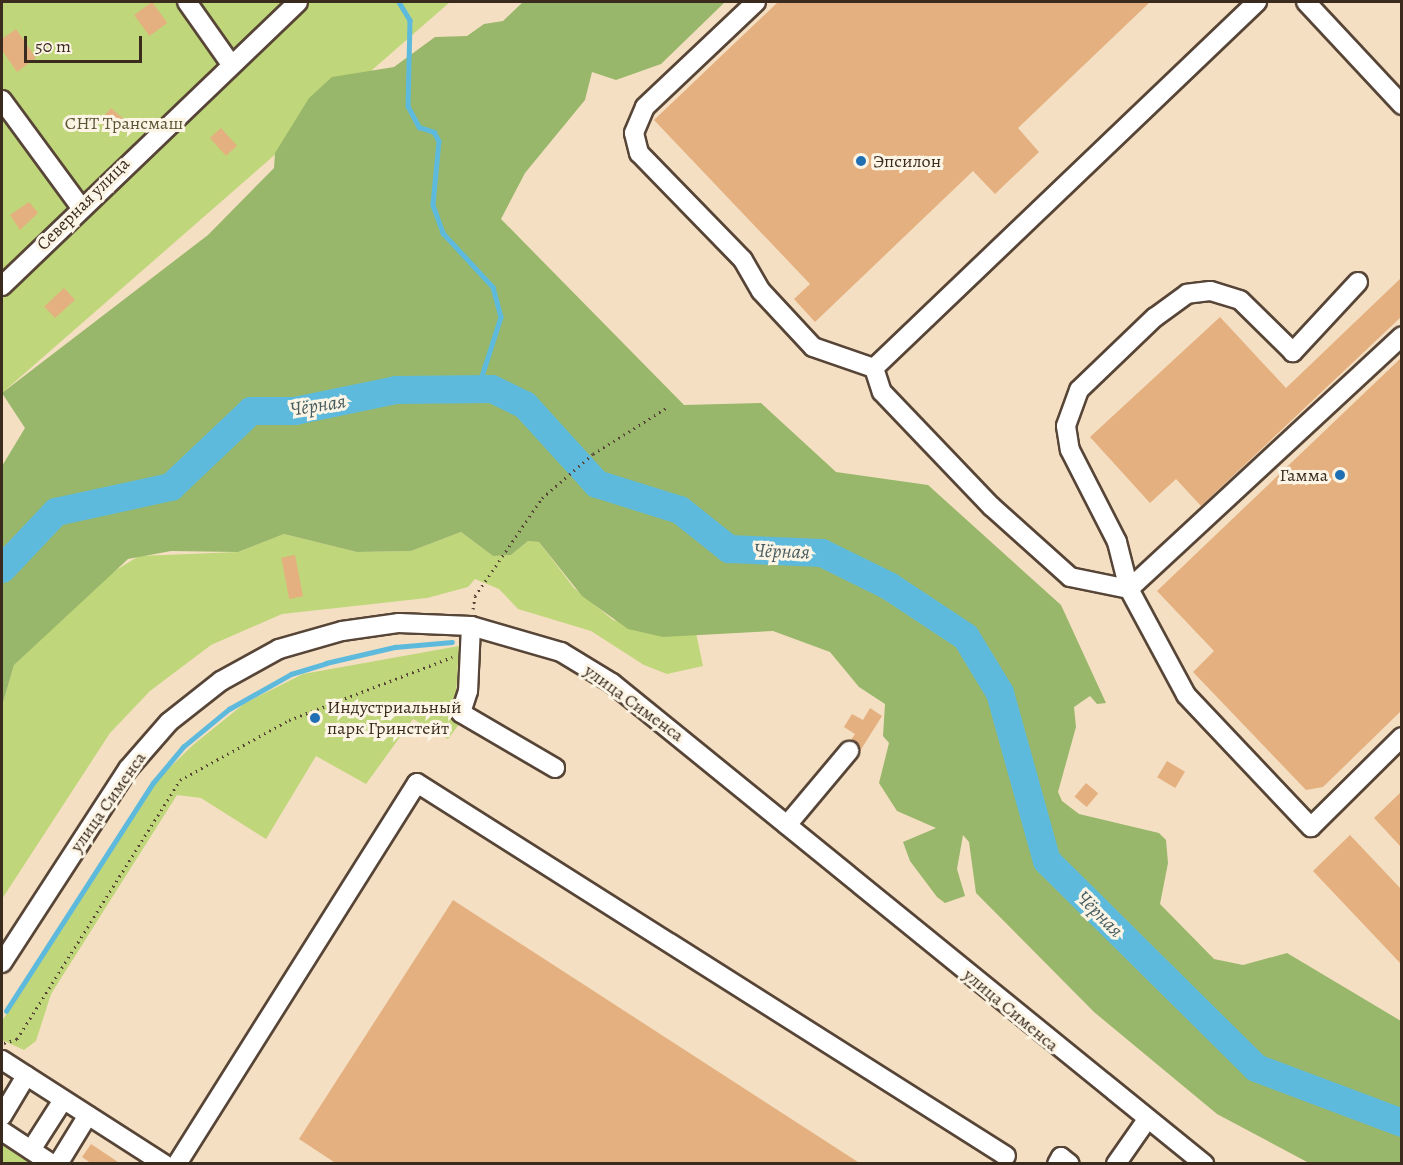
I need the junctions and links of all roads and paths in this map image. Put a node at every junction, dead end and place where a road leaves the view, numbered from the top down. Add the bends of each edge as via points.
1 (187, 2) edge
2 (298, 2) edge
3 (756, 2) edge
4 (1257, 2) edge
5 (1306, 2) edge
6 (230, 63) junction
7 (2, 100) edge
8 (1401, 105) edge
9 (80, 206) junction
10 (1358, 282) dead end
11 (2, 286) edge
12 (1401, 336) edge
13 (874, 368) junction
14 (666, 408) dead end
15 (1129, 589) junction
16 (474, 607) dead end
17 (471, 626) junction
18 (471, 649) junction
19 (1401, 737) edge
20 (849, 751) dead end
21 (555, 768) dead end
22 (787, 825) junction
23 (2, 963) edge
24 (2, 1044) edge
25 (2, 1060) edge
26 (26, 1076) junction
27 (63, 1100) junction
28 (88, 1115) junction
29 (2, 1116) edge
30 (1146, 1121) junction
31 (2, 1131) edge
32 (31, 1150) junction
33 (1006, 1156) dead end
34 (52, 1164) edge
35 (58, 1164) edge
36 (165, 1164) edge
37 (177, 1164) edge
38 (1057, 1164) edge
39 (1070, 1164) edge
40 (1116, 1164) edge
41 (1204, 1164) edge

1 - 6 street
2 - 6 street, Северная улица
3 - 13 street via 645,107 634,133 639,153 743,260 760,291 813,346
4 - 13 street
5 - 8 street
6 - 9 street, Северная улица
7 - 9 street
9 - 11 street, Северная улица
10 - 15 street via 1293,352 1240,300 1210,291 1187,294 1155,317 1079,390 1066,426 1070,450 1117,542
12 - 15 street
13 - 15 street via 882,392 991,506 1070,577
14 - 16 path via 593,454 566,476 522,525
15 - 19 street via 1186,696 1311,827
17 - 18 street
17 - 22 street, улица Сименса via 561,652 612,683
17 - 23 street, улица Сименса via 399,623 342,631 279,649 221,681 169,722 128,769
18 - 21 street via 461,713
18 - 24 path via 413,676 289,720 180,780 17,1039
20 - 22 street
22 - 30 street, улица Сименса
25 - 26 street
26 - 27 street
26 - 29 street
27 - 28 street
27 - 32 street
28 - 35 street
28 - 36 street
30 - 40 street
30 - 41 street, улица Сименса
31 - 32 street
32 - 34 street
33 - 37 street via 417,783
38 - 39 street via 1061,1157

